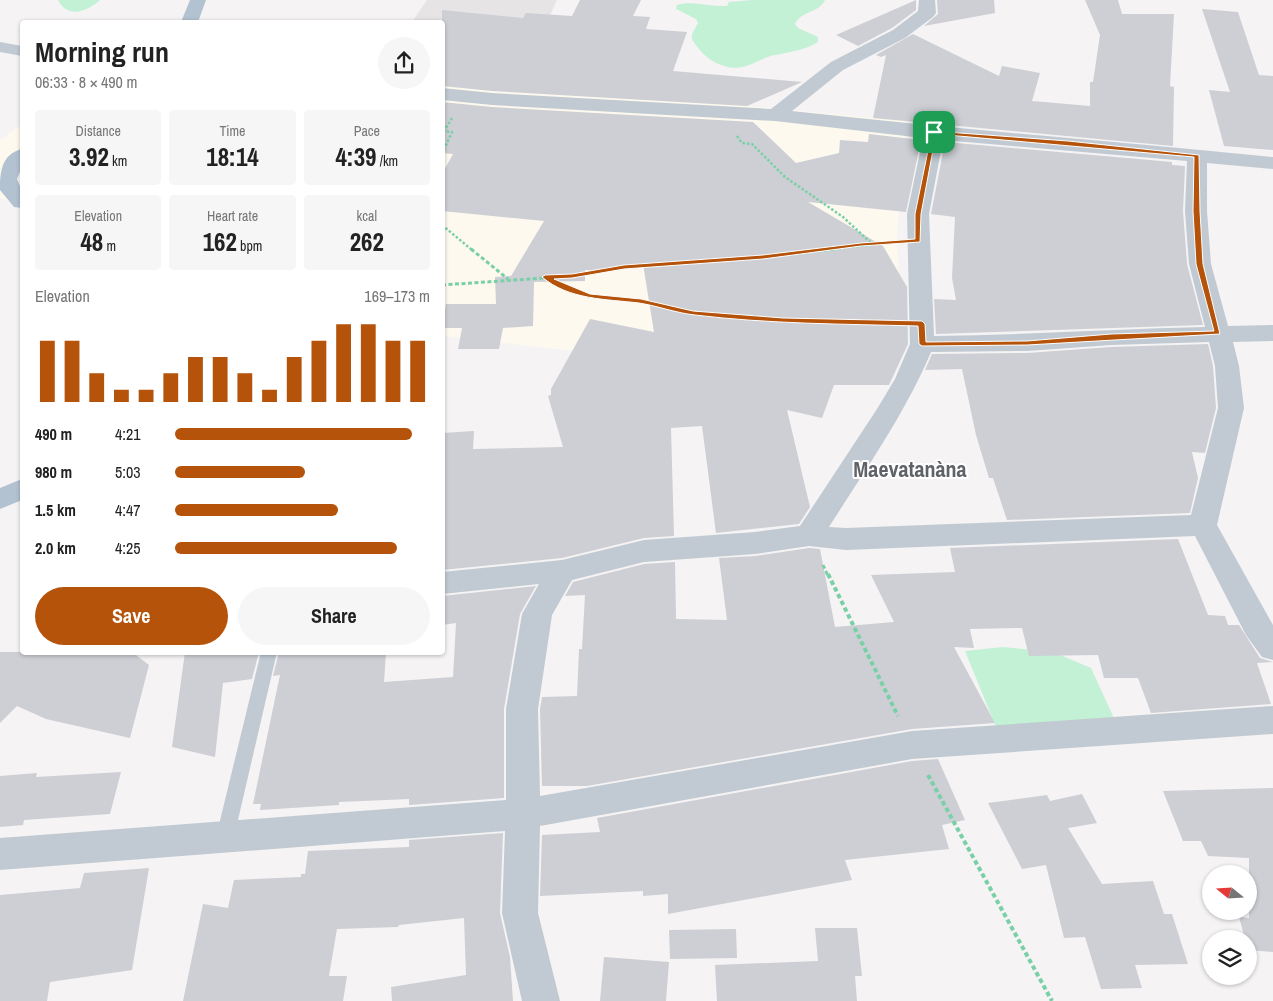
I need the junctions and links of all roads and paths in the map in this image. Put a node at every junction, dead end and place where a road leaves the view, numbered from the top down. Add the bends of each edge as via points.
1 (198, 0) edge
2 (927, 0) edge
3 (191, 20) edge
4 (0, 47) edge
5 (20, 51) edge
6 (445, 94) edge
7 (492, 99) junction
8 (775, 115) junction
9 (445, 129) edge
10 (445, 131) edge
11 (934, 132) junction
12 (737, 136) dead end
13 (445, 147) edge
14 (1197, 156) junction
15 (20, 157) edge
16 (1273, 163) edge
17 (20, 201) edge
18 (445, 227) edge
19 (918, 241) junction
20 (872, 244) junction
21 (545, 277) junction
22 (508, 279) junction
23 (445, 284) edge
24 (1218, 333) junction
25 (1273, 333) edge
26 (922, 334) junction
27 (20, 490) edge
28 (0, 499) edge
29 (1203, 525) junction
30 (809, 535) junction
31 (562, 571) junction
32 (445, 582) edge
33 (1273, 648) edge
34 (268, 655) edge
35 (1273, 720) edge
36 (523, 814) junction
37 (225, 837) junction
38 (0, 854) edge
39 (541, 1001) edge

1 - 3 main road
2 - 8 street via 927,13 899,34 837,66
4 - 5 street
6 - 7 street
7 - 8 street
7 - 9 path via 450,120
8 - 11 street
10 - 13 path via 452,132
11 - 14 street
11 - 19 street via 918,214
12 - 20 path via 742,143 752,144 785,177 843,217
14 - 16 street
14 - 24 street via 1196,211 1200,264
15 - 17 main road via 7,173 6,182 12,195
18 - 22 path
19 - 20 path
19 - 26 street
20 - 21 path
21 - 22 path
21 - 26 path via 589,296 641,301 693,313
22 - 23 path
24 - 25 street
24 - 26 street via 1027,343
24 - 29 street via 1227,366 1230,408
26 - 30 street via 907,379 888,413
27 - 28 main road
29 - 30 street via 846,539
29 - 33 street via 1257,626
30 - 31 street via 755,543 644,551
31 - 32 street
31 - 36 street via 537,614 522,709
34 - 37 lane
35 - 36 street via 912,745
36 - 37 street
36 - 39 street via 520,914
37 - 38 street

